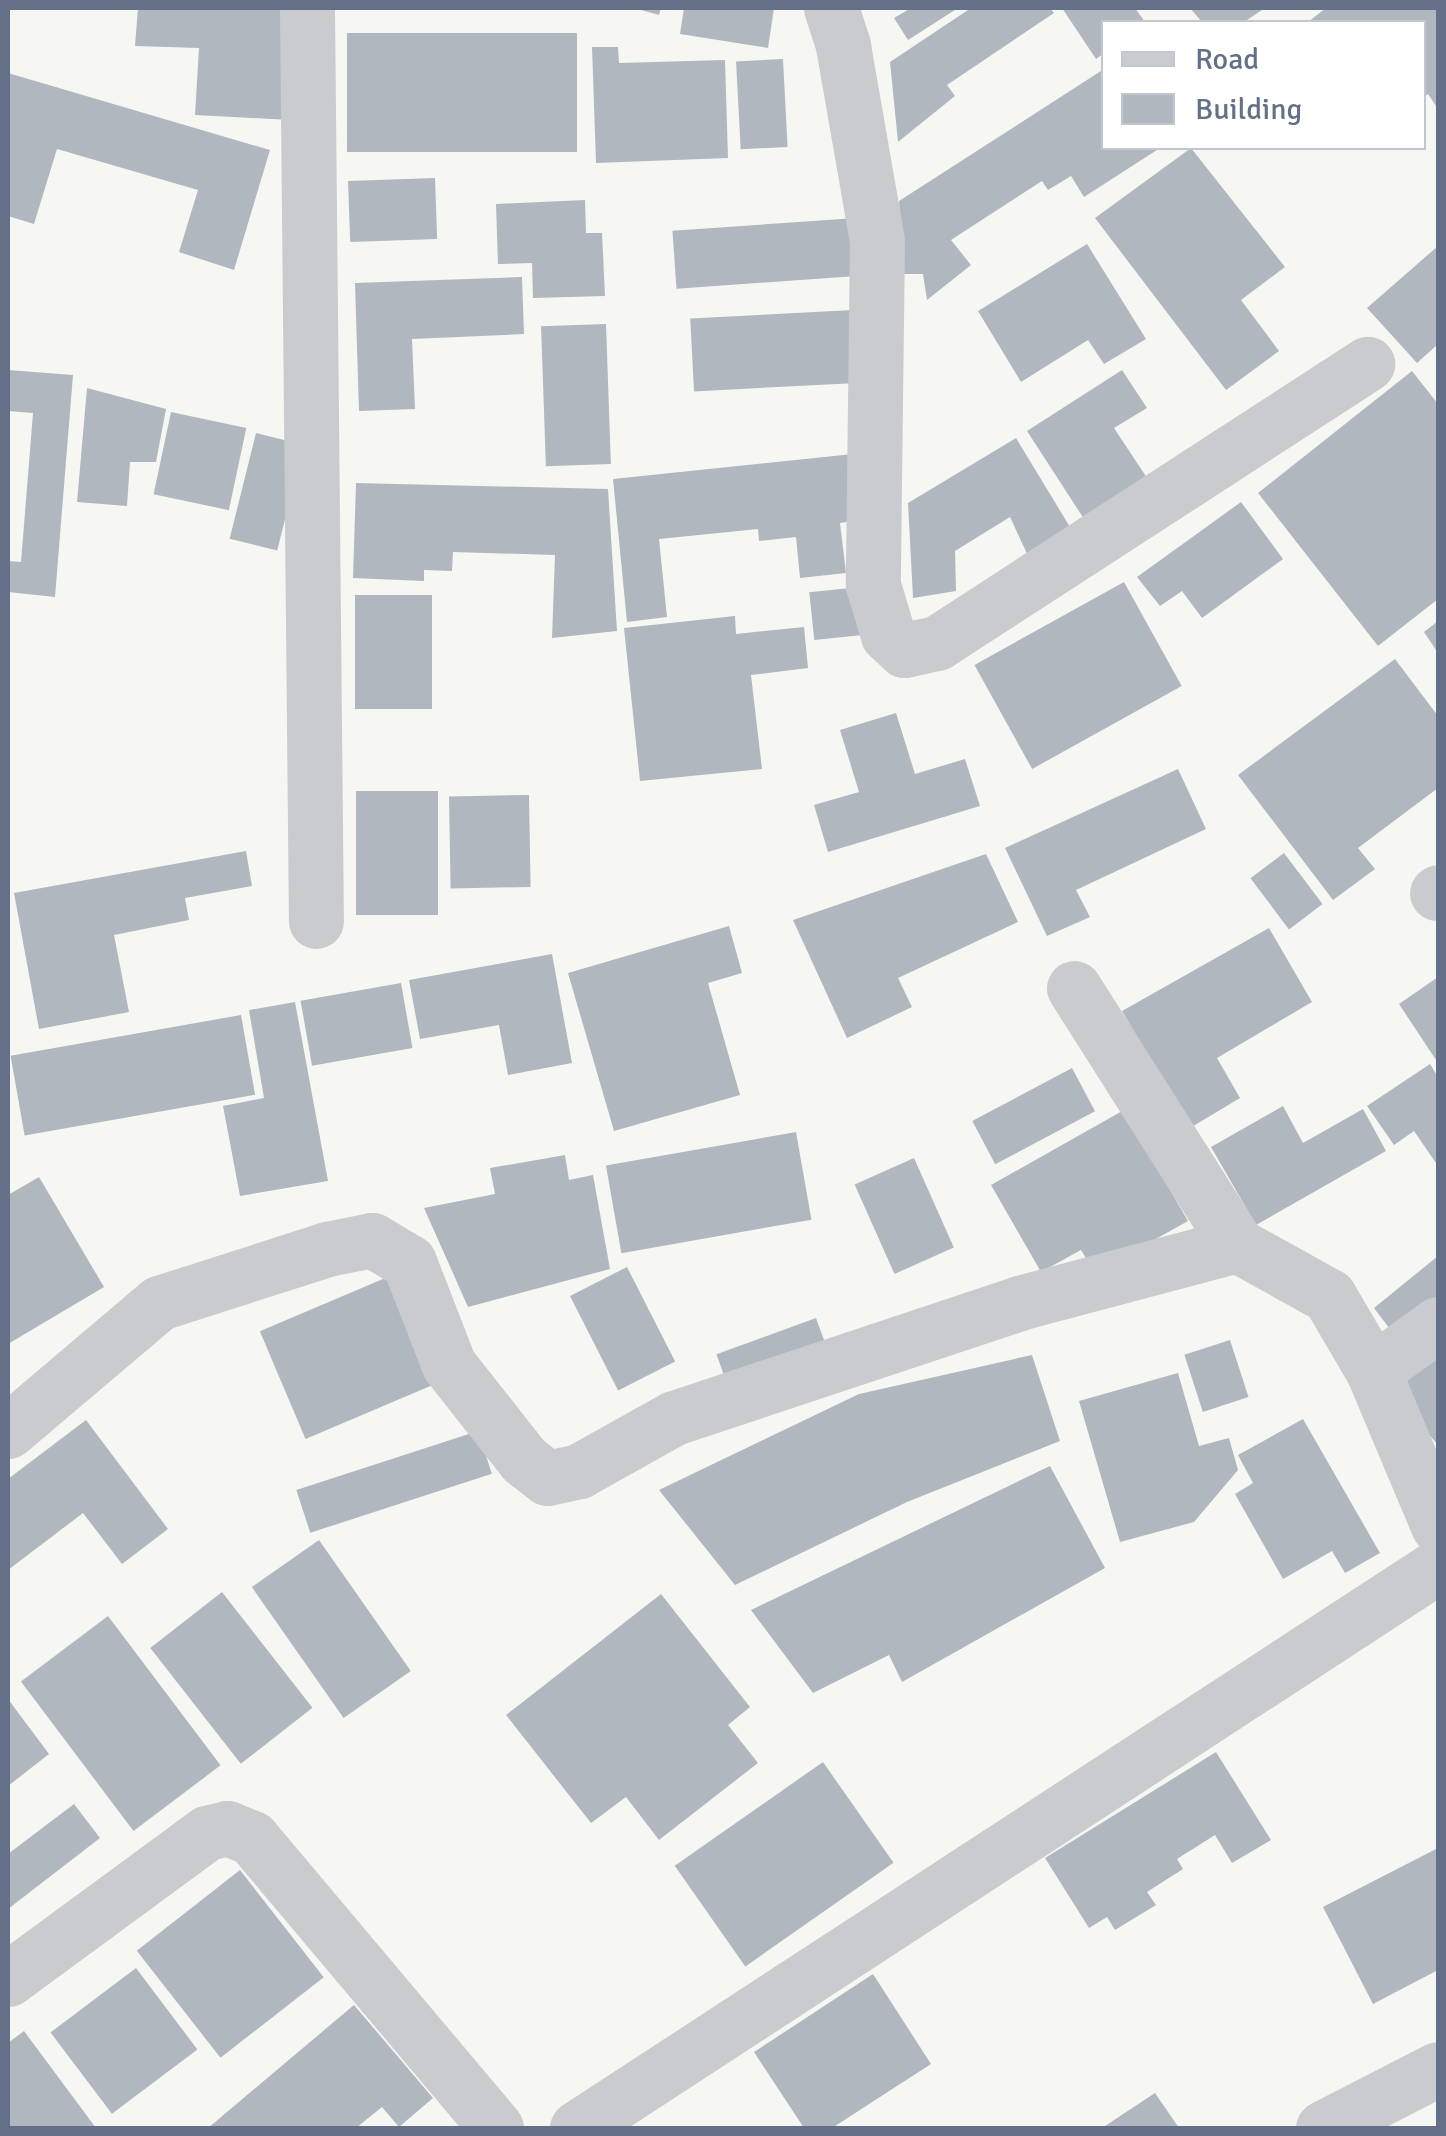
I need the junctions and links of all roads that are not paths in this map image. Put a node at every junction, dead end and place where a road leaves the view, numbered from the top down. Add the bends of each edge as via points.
1 (307, 8) edge
2 (831, 8) edge
3 (1367, 364) dead end
4 (316, 921) dead end
5 (1074, 988) dead end
6 (1237, 1246) junction
7 (1438, 1324) edge
8 (1373, 1370) junction
9 (8, 1431) edge
10 (1438, 1526) edge
11 (1438, 1566) edge
12 (8, 1980) edge
13 (1438, 2069) edge
14 (496, 2128) edge
15 (577, 2128) edge
16 (1323, 2128) edge

1 - 4 street
2 - 3 street via 877,240 873,585 888,635 904,650 937,643
5 - 6 street
6 - 8 street via 1329,1296
6 - 9 street via 1018,1303 674,1418 579,1471 547,1478 524,1460 449,1365 409,1262 372,1240 159,1303
7 - 8 street
8 - 10 street
11 - 15 street
12 - 14 street via 207,1833 227,1828 252,1838
13 - 16 street

